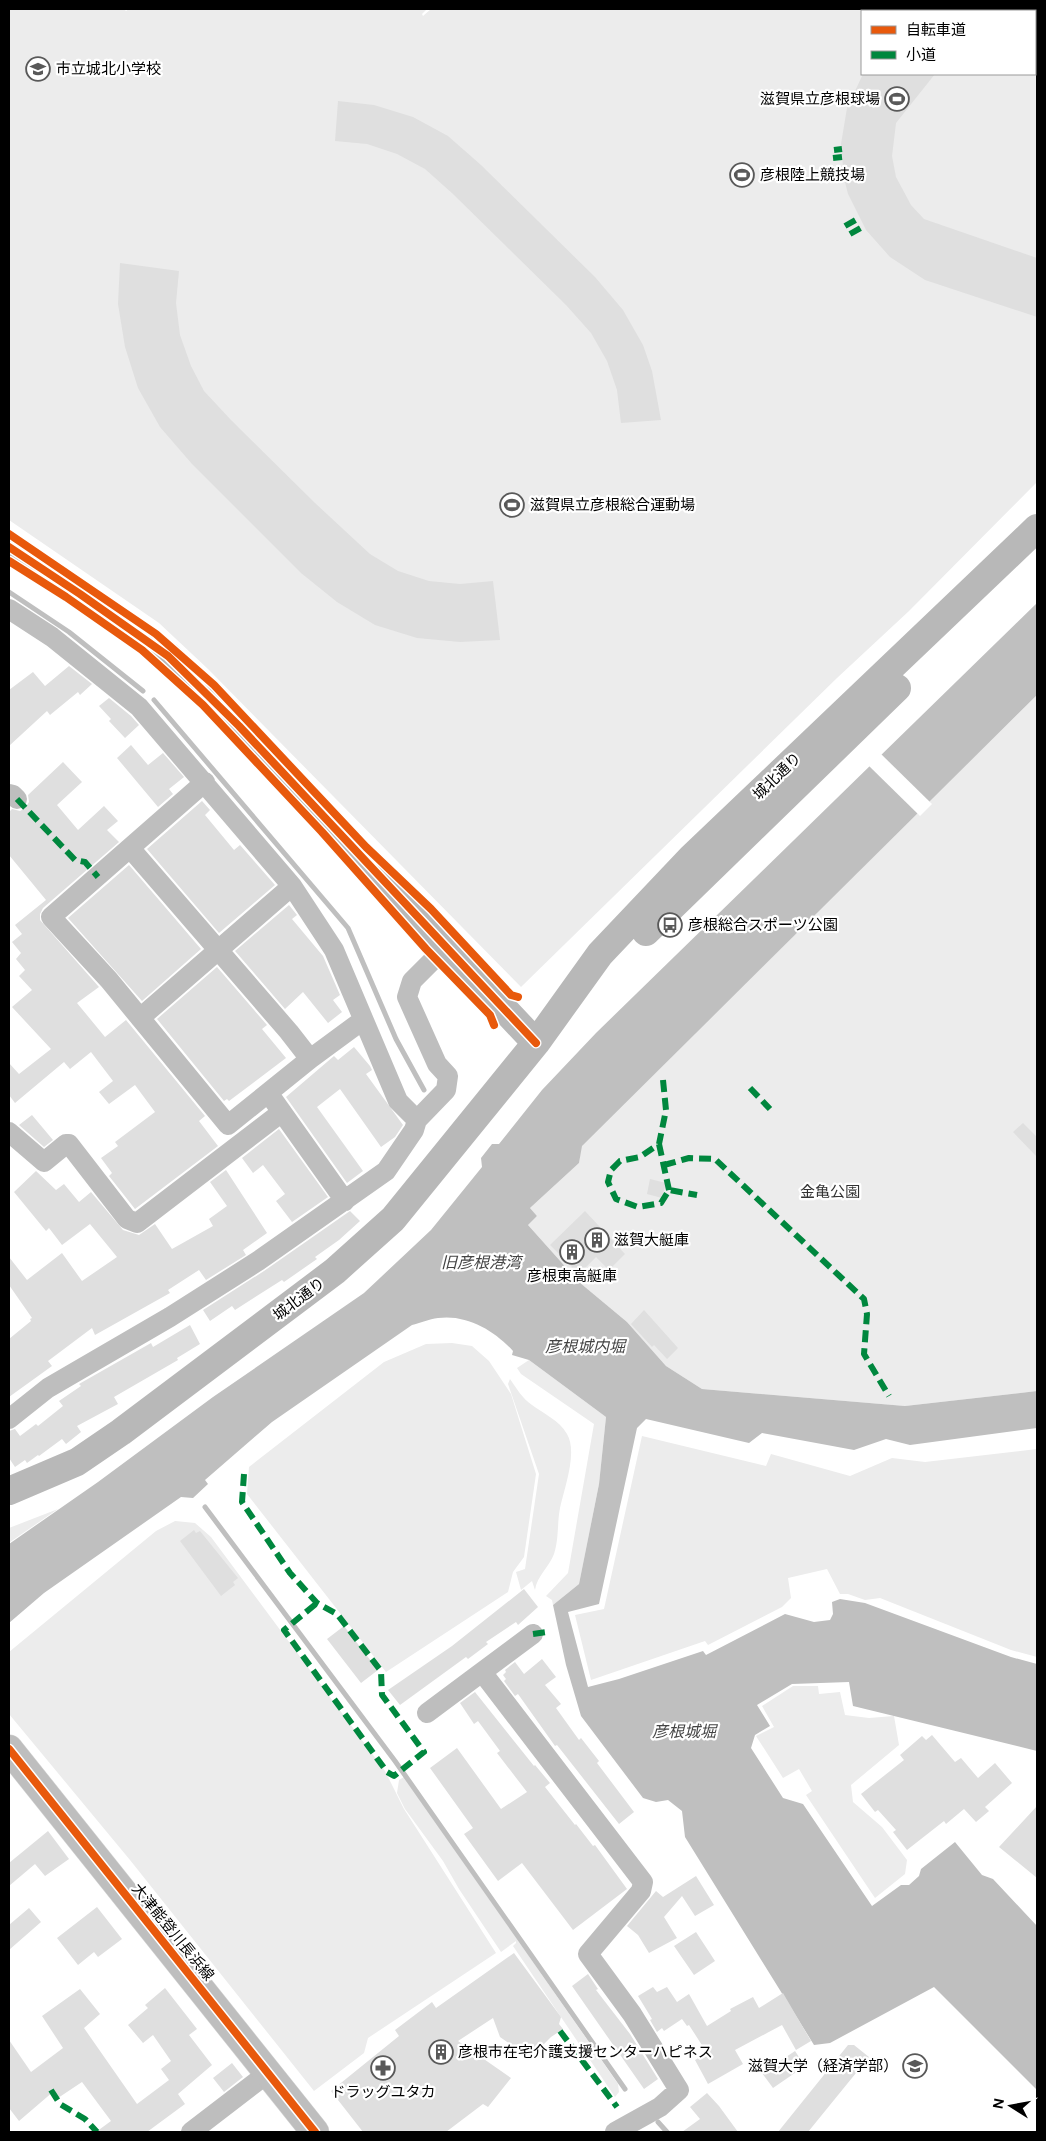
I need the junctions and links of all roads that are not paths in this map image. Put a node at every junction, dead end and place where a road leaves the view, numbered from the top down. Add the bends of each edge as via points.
1 (1037, 528) edge
2 (9, 547) edge
3 (1037, 552) edge
4 (9, 609) edge
5 (205, 782) junction
6 (130, 848) junction
7 (292, 886) junction
8 (446, 947) junction
9 (218, 950) junction
10 (140, 1018) junction
11 (363, 1020) junction
12 (536, 1042) junction
13 (310, 1059) junction
14 (268, 1094) junction
15 (282, 1112) junction
16 (417, 1120) junction
17 (11, 1139) edge
18 (345, 1201) junction
19 (9, 1419) edge
20 (9, 1491) edge
21 (533, 1634) dead end
22 (482, 1672) junction
23 (427, 1713) dead end
24 (9, 1749) edge
25 (268, 2073) junction
26 (191, 2132) edge
27 (315, 2132) edge
28 (615, 2132) edge

1 - 12 main road, 城北通り via 691,858 600,954
2 - 8 main road via 168,656 239,726
3 - 12 main road, 城北通り via 706,872
4 - 5 street via 52,637 139,707
5 - 6 street
5 - 7 street
6 - 9 street
6 - 10 street via 51,917
7 - 9 street
7 - 11 street via 334,950
8 - 12 main road
8 - 16 street via 412,981 408,997 438,1064 448,1076 446,1090
9 - 10 street
9 - 13 street
10 - 14 street via 228,1125
11 - 13 street
11 - 16 street via 398,1101
12 - 20 main road, 城北通り via 393,1219 335,1271 84,1457
13 - 14 street
14 - 15 street
15 - 17 street via 137,1223 127,1218 69,1144 44,1162
15 - 18 street
16 - 18 street via 414,1130 386,1172
18 - 19 street via 178,1312 48,1388
21 - 22 street
22 - 23 street
22 - 28 street via 642,1882 641,1891 588,1954 632,2014 679,2090 660,2107
24 - 25 main road, 大津能登川長浜線
25 - 26 street
25 - 27 main road, 大津能登川長浜線

